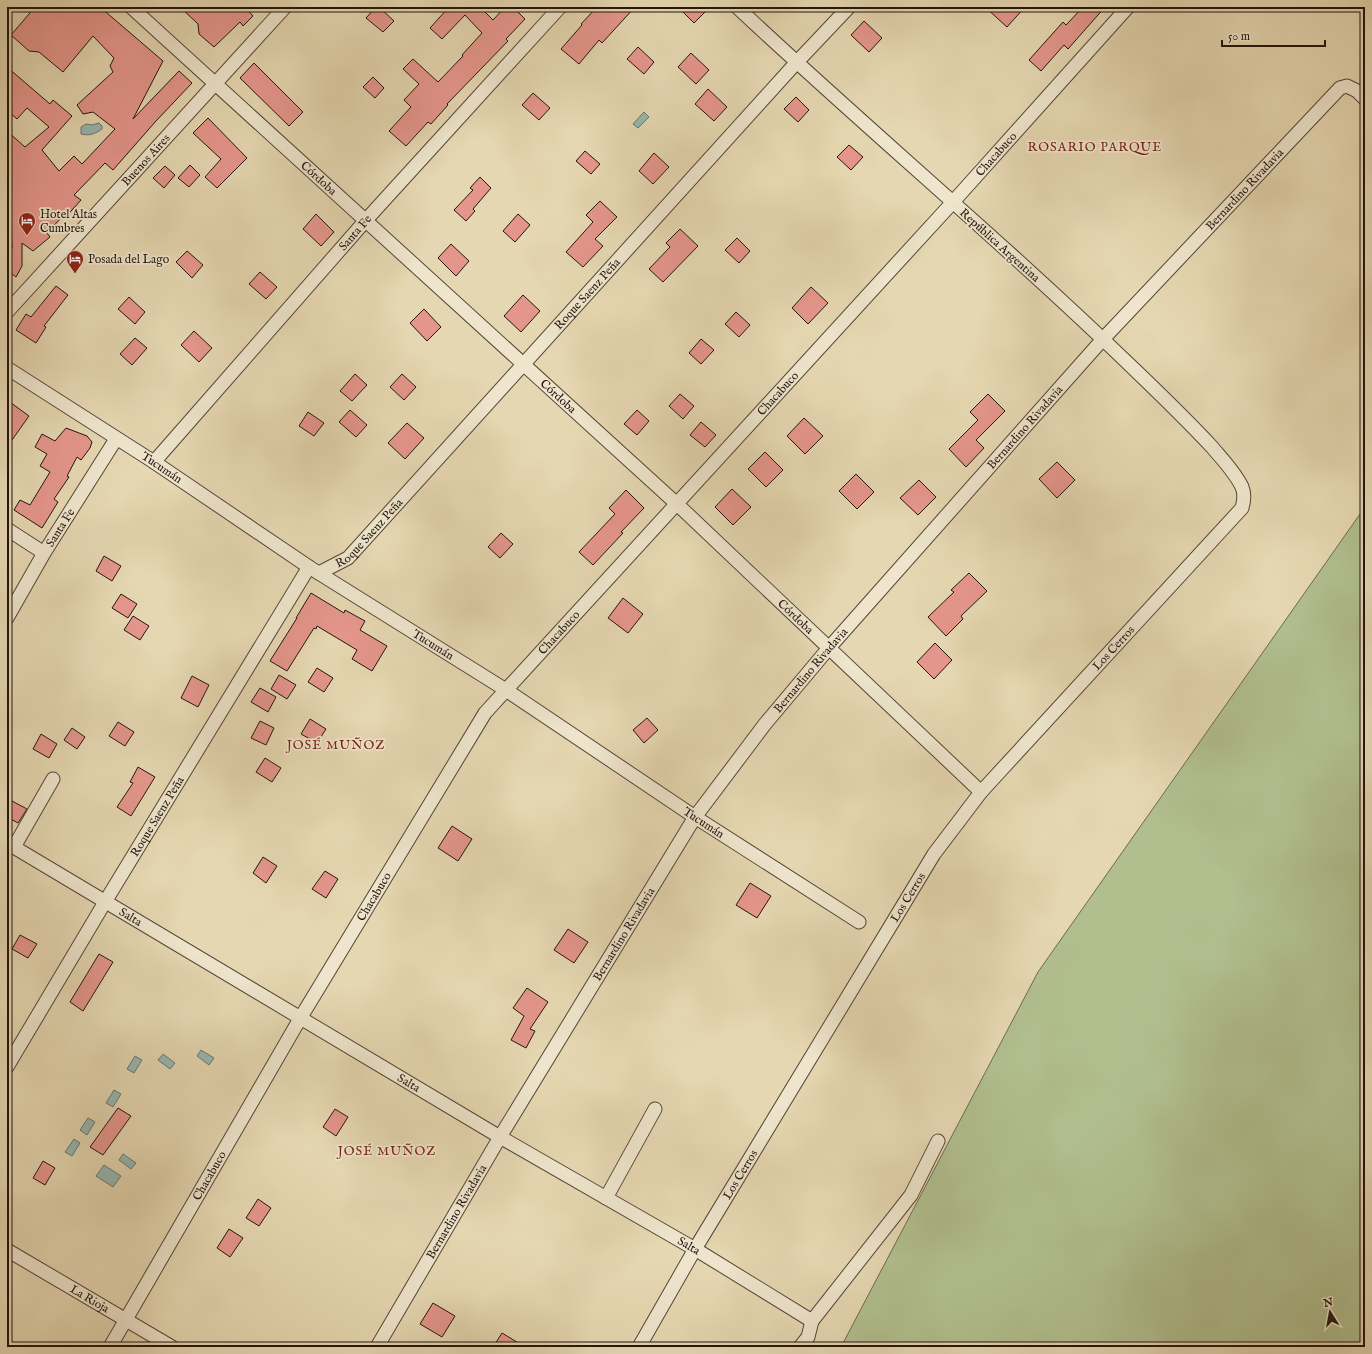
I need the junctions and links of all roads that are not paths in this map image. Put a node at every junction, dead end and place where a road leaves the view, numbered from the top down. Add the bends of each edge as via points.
1 (131, 7) edge
2 (285, 7) edge
3 (560, 7) edge
4 (737, 7) edge
5 (849, 7) edge
6 (1128, 7) edge
7 (796, 63) junction
8 (216, 82) junction
9 (1361, 95) edge
10 (953, 202) junction
11 (366, 220) junction
12 (7, 312) edge
13 (1103, 339) junction
14 (524, 364) junction
15 (7, 368) edge
16 (116, 439) junction
17 (154, 462) junction
18 (1245, 499) joint
19 (678, 505) junction
20 (7, 529) edge
21 (44, 553) junction
22 (314, 570) junction
23 (7, 618) edge
24 (828, 649) junction
25 (506, 690) junction
26 (53, 779) dead end
27 (981, 792) junction
28 (695, 817) junction
29 (11, 845) edge
30 (105, 902) junction
31 (859, 922) dead end
32 (301, 1018) junction
33 (7, 1067) edge
34 (655, 1109) dead end
35 (500, 1137) junction
36 (938, 1141) dead end
37 (606, 1198) junction
38 (695, 1249) junction
39 (7, 1250) edge
40 (127, 1319) junction
41 (812, 1321) junction
42 (110, 1347) edge
43 (172, 1347) edge
44 (377, 1347) edge
45 (639, 1347) edge
46 (800, 1347) edge

1 - 8 street, Córdoba
2 - 8 street, Buenos Aires
3 - 11 street, Santa Fe
4 - 7 street, República Argentina
5 - 7 street, Roque Saenz Peña
6 - 10 street, Chacabuco
7 - 10 street, República Argentina
7 - 14 street, Roque Saenz Peña
8 - 11 street, Córdoba
8 - 12 street, Buenos Aires
9 - 13 street, Bernardino Rivadavia via 1347,86 1340,88
10 - 13 street, República Argentina
10 - 19 street, Chacabuco
11 - 14 street, Córdoba
11 - 17 street, Santa Fe
13 - 18 street, República Argentina via 1195,428 1220,456 1242,487
13 - 24 street, Bernardino Rivadavia
14 - 19 street, Córdoba
14 - 22 street, Roque Saenz Peña via 348,558
15 - 16 street, Tucumán
16 - 17 street, Tucumán
16 - 21 street, Santa Fe
17 - 22 street, Tucumán
18 - 27 street, Los Cerros via 1237,514
19 - 24 street, Córdoba
19 - 25 street, Chacabuco
20 - 21 street
21 - 23 street, Santa Fe
22 - 25 street, Tucumán
22 - 30 street, Roque Saenz Peña
24 - 27 street, Córdoba
24 - 28 street, Bernardino Rivadavia via 765,724
25 - 28 street, Tucumán
25 - 32 street, Chacabuco via 485,713
26 - 29 street
27 - 38 street, Los Cerros via 934,854
28 - 31 street, Tucumán
28 - 35 street, Bernardino Rivadavia
29 - 30 street, Salta
30 - 32 street, Salta
30 - 33 street, Roque Saenz Peña
32 - 35 street, Salta
32 - 40 street, Chacabuco
34 - 37 street
35 - 37 street, Salta
35 - 44 street, Bernardino Rivadavia
36 - 41 street via 911,1195
37 - 38 street, Salta
38 - 41 street, Salta
38 - 45 street, Los Cerros
39 - 40 street, La Rioja
40 - 42 street, Chacabuco
40 - 43 street, La Rioja
41 - 46 street via 808,1337

